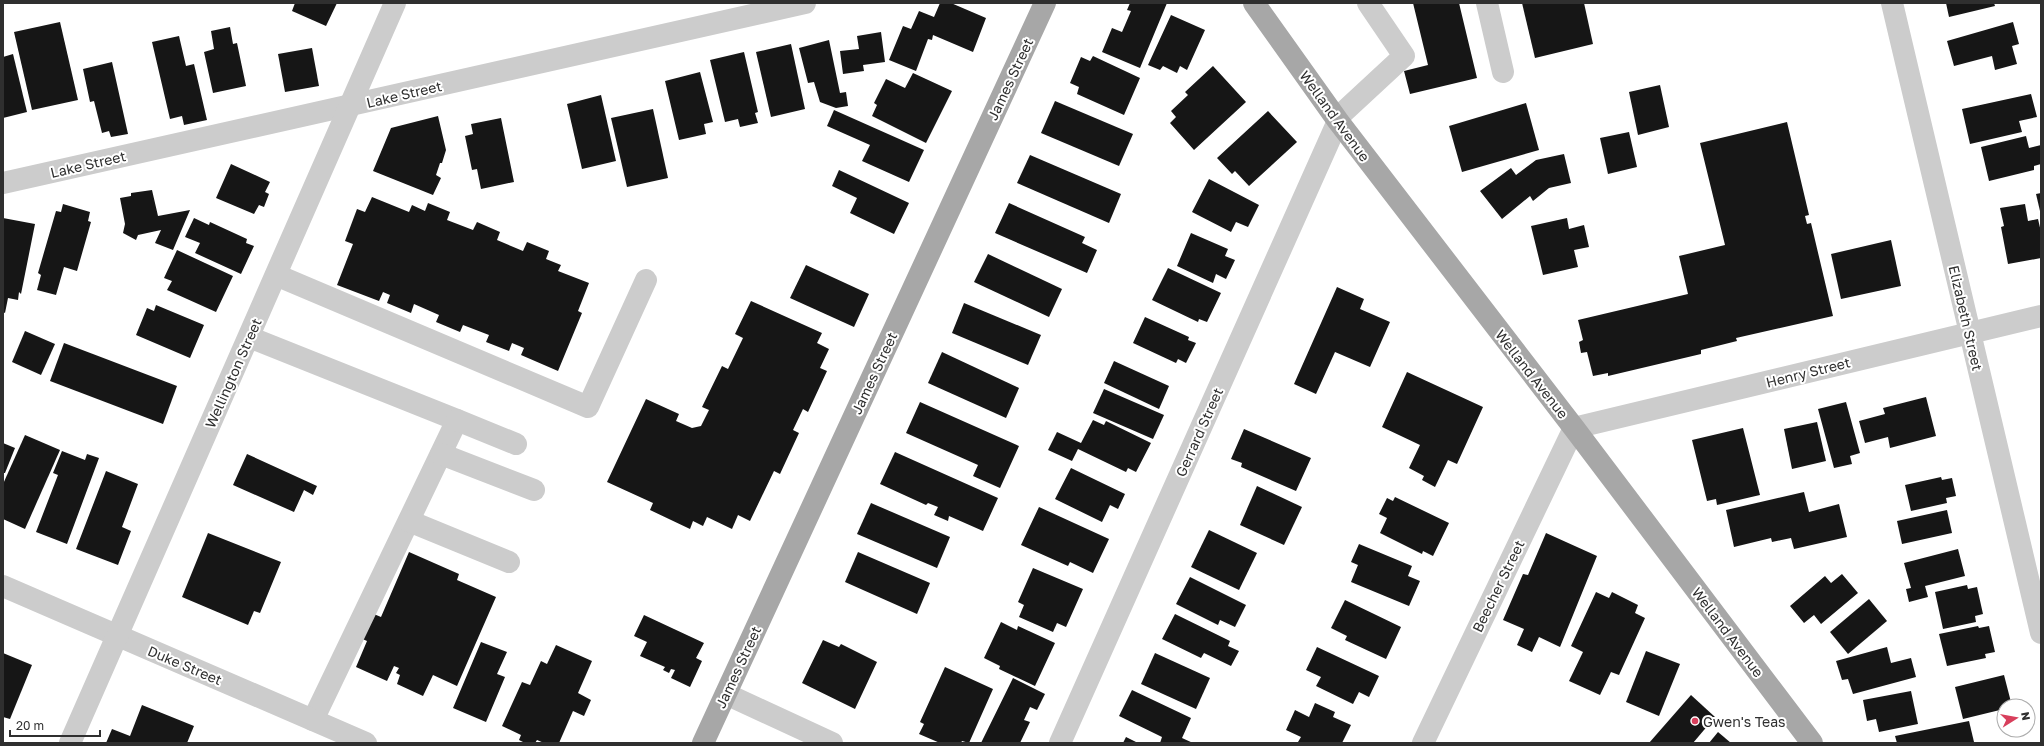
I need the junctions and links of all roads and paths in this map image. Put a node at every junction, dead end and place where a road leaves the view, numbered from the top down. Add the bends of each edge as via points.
1 (395, 3) edge
2 (805, 3) edge
3 (1045, 3) edge
4 (1254, 3) edge
5 (1368, 3) edge
6 (1487, 3) edge
7 (1892, 3) edge
8 (1503, 72) dead end
9 (350, 106) junction
10 (1337, 120) junction
11 (3, 183) edge
12 (276, 275) junction
13 (646, 280) dead end
14 (2041, 316) edge
15 (1970, 333) junction
16 (249, 337) junction
17 (457, 420) junction
18 (1574, 428) junction
19 (516, 444) dead end
20 (441, 454) junction
21 (534, 490) dead end
22 (409, 521) junction
23 (509, 562) dead end
24 (3, 586) edge
25 (2041, 633) edge
26 (117, 635) junction
27 (726, 694) junction
28 (313, 720) junction
29 (70, 743) edge
30 (366, 743) edge
31 (703, 743) edge
32 (832, 743) edge
33 (1060, 743) edge
34 (1423, 743) edge
35 (1812, 743) edge

1 - 9 street, Wellington Street
2 - 9 street, Lake Street
3 - 27 main road, James Street
4 - 10 main road, Welland Avenue
5 - 10 street via 1404,56
6 - 8 street
7 - 15 street, Elizabeth Street
9 - 11 street, Lake Street
9 - 12 street, Wellington Street
10 - 18 main road, Welland Avenue
10 - 33 street, Gerrard Street
12 - 13 street via 588,408
12 - 16 street, Wellington Street
14 - 15 street, Henry Street
15 - 18 street, Henry Street
15 - 25 street, Elizabeth Street
16 - 17 street
16 - 26 street, Wellington Street
17 - 19 street
17 - 20 street
18 - 34 street, Beecher Street
18 - 35 main road, Welland Avenue
20 - 21 street
20 - 22 street
22 - 23 street
22 - 28 street
24 - 26 street, Duke Street
26 - 28 street, Duke Street
26 - 29 street, Wellington Street
27 - 31 main road, James Street
27 - 32 street
28 - 30 street, Duke Street

